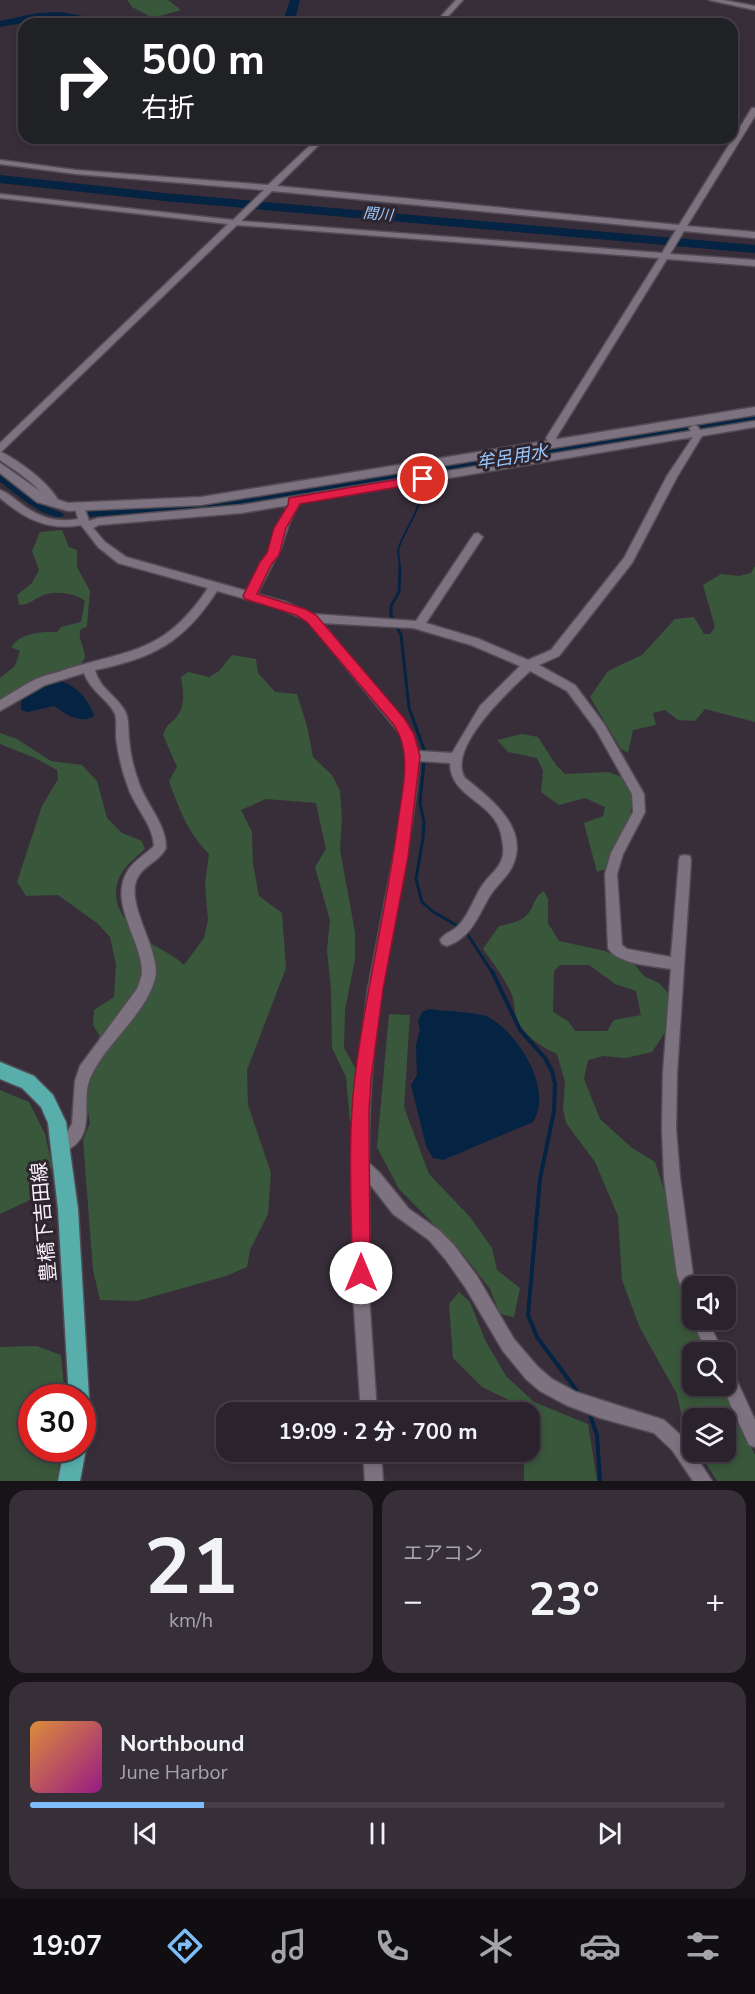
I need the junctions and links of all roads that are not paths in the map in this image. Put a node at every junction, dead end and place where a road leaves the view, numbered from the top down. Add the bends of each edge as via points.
1 (460, 0) edge
2 (712, 0) edge
3 (755, 8) edge
4 (443, 18) edge
5 (755, 110) edge
6 (738, 137) edge
7 (316, 144) edge
8 (734, 144) edge
9 (0, 162) edge
10 (269, 189) junction
11 (0, 196) edge
12 (235, 221) junction
13 (681, 228) junction
14 (755, 235) edge
15 (665, 256) junction
16 (678, 257) junction
17 (755, 263) edge
18 (755, 270) edge
19 (755, 411) edge
20 (755, 424) edge
21 (693, 428) junction
22 (554, 444) junction
23 (0, 448) edge
24 (0, 455) edge
25 (1, 469) edge
26 (423, 474) junction
27 (0, 493) edge
28 (293, 501) junction
29 (55, 504) junction
30 (83, 518) junction
31 (478, 537) dead end
32 (214, 587) junction
33 (250, 596) junction
34 (312, 618) junction
35 (418, 625) junction
36 (529, 665) junction
37 (89, 668) junction
38 (0, 706) edge
39 (422, 756) junction
40 (456, 758) junction
41 (686, 860) dead end
42 (447, 940) dead end
43 (678, 964) junction
44 (0, 1070) edge
45 (61, 1146) junction
46 (361, 1167) junction
47 (685, 1276) edge
48 (79, 1384) edge
49 (735, 1396) edge
50 (368, 1402) edge
51 (755, 1439) edge
52 (73, 1462) edge
53 (373, 1462) edge
54 (69, 1481) edge
55 (374, 1481) edge
56 (703, 1481) edge

1 - 4 street
2 - 3 street
5 - 6 street
7 - 10 street
8 - 13 street
9 - 10 street
10 - 12 street
10 - 13 street
11 - 12 street
12 - 15 street
12 - 23 street
13 - 14 street
13 - 15 street
15 - 16 street
15 - 22 street via 550,438
16 - 17 street
16 - 18 street
19 - 21 street
20 - 21 street
21 - 22 street
21 - 26 street
21 - 36 street via 698,437 672,476 628,560 555,653
22 - 26 street
24 - 29 street via 46,490
25 - 29 street
26 - 28 street
26 - 30 street
27 - 30 street via 33,517 52,525
28 - 30 street via 211,513 98,522
28 - 33 street via 273,555
29 - 30 street
30 - 32 street via 102,546 122,560
31 - 35 street
32 - 33 street
32 - 37 street via 194,617 164,644
33 - 34 street
34 - 35 street
34 - 39 street via 399,722
35 - 36 street via 475,642
36 - 40 street via 484,709
36 - 43 street via 563,682 580,698 638,794 639,812 617,853 611,874 615,948 624,954
37 - 38 street via 41,682
37 - 45 street via 94,684 121,714 120,727 134,789 161,840 156,853 136,868 129,886 132,912 149,971 147,983 85,1071 80,1084 77,1134
39 - 40 street
39 - 46 street via 375,989 363,1079
40 - 42 street via 456,774 501,819 510,849 507,864 487,888 464,929
41 - 43 street
43 - 47 street via 669,1129
44 - 45 main road, 豊橋下吉田線 via 28,1082 47,1101 57,1122
45 - 48 main road, 豊橋下吉田線
46 - 50 street via 361,1294
46 - 56 street via 462,1268 506,1342 528,1370 569,1398 669,1432
49 - 51 street
52 - 54 main road
53 - 55 street

